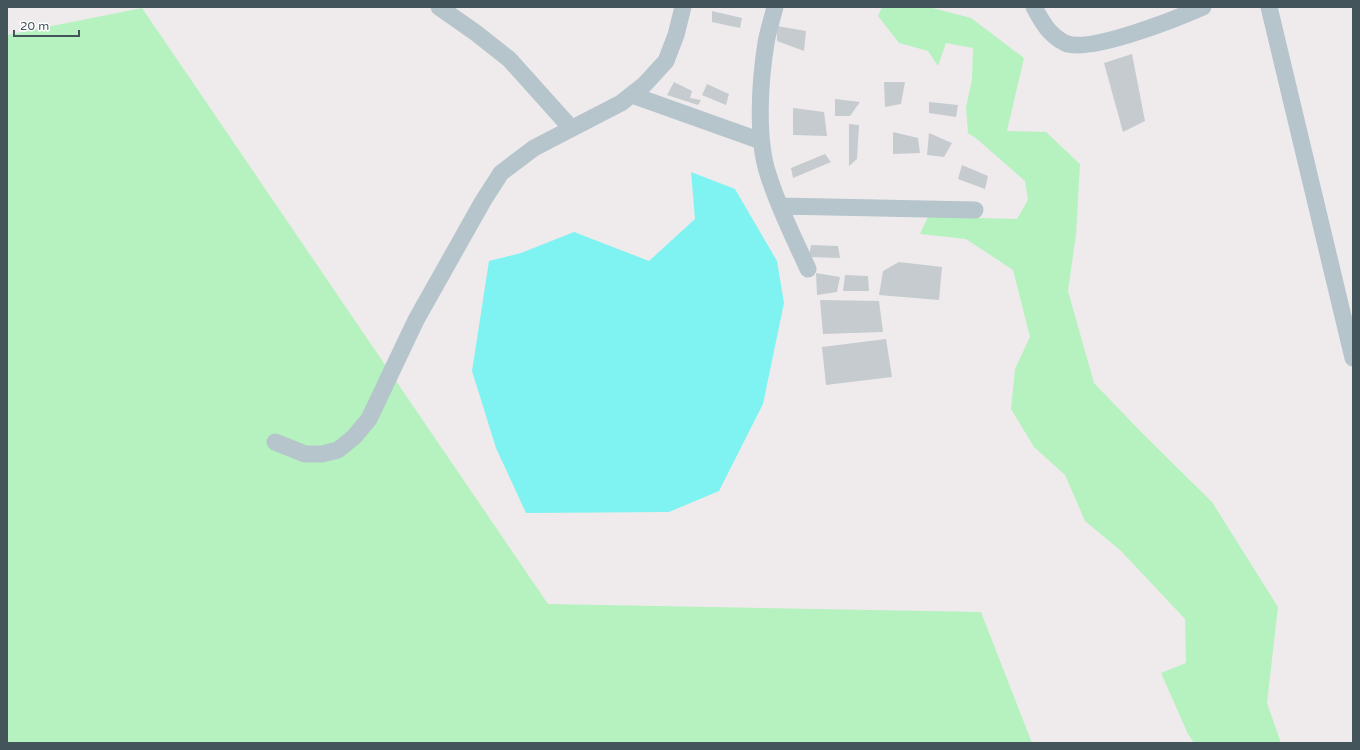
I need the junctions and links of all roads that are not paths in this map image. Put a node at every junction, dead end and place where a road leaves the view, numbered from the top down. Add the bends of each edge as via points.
1 (439, 7) edge
2 (683, 7) edge
3 (775, 7) edge
4 (1034, 7) edge
5 (1203, 7) edge
6 (1269, 7) edge
7 (632, 95) junction
8 (571, 128) junction
9 (761, 141) junction
10 (780, 206) junction
11 (975, 210) dead end
12 (808, 270) dead end
13 (1353, 358) edge
14 (275, 442) dead end

1 - 8 street via 509,59
2 - 7 street via 666,60
3 - 9 street via 766,42
4 - 5 street via 1043,25 1053,35 1066,44 1081,45 1108,41
6 - 13 street
7 - 8 street via 622,103
7 - 9 street
8 - 14 street via 534,148 501,173 416,320 370,419 354,437 338,450 322,454 305,454
9 - 10 street via 767,173
10 - 11 street
10 - 12 street

